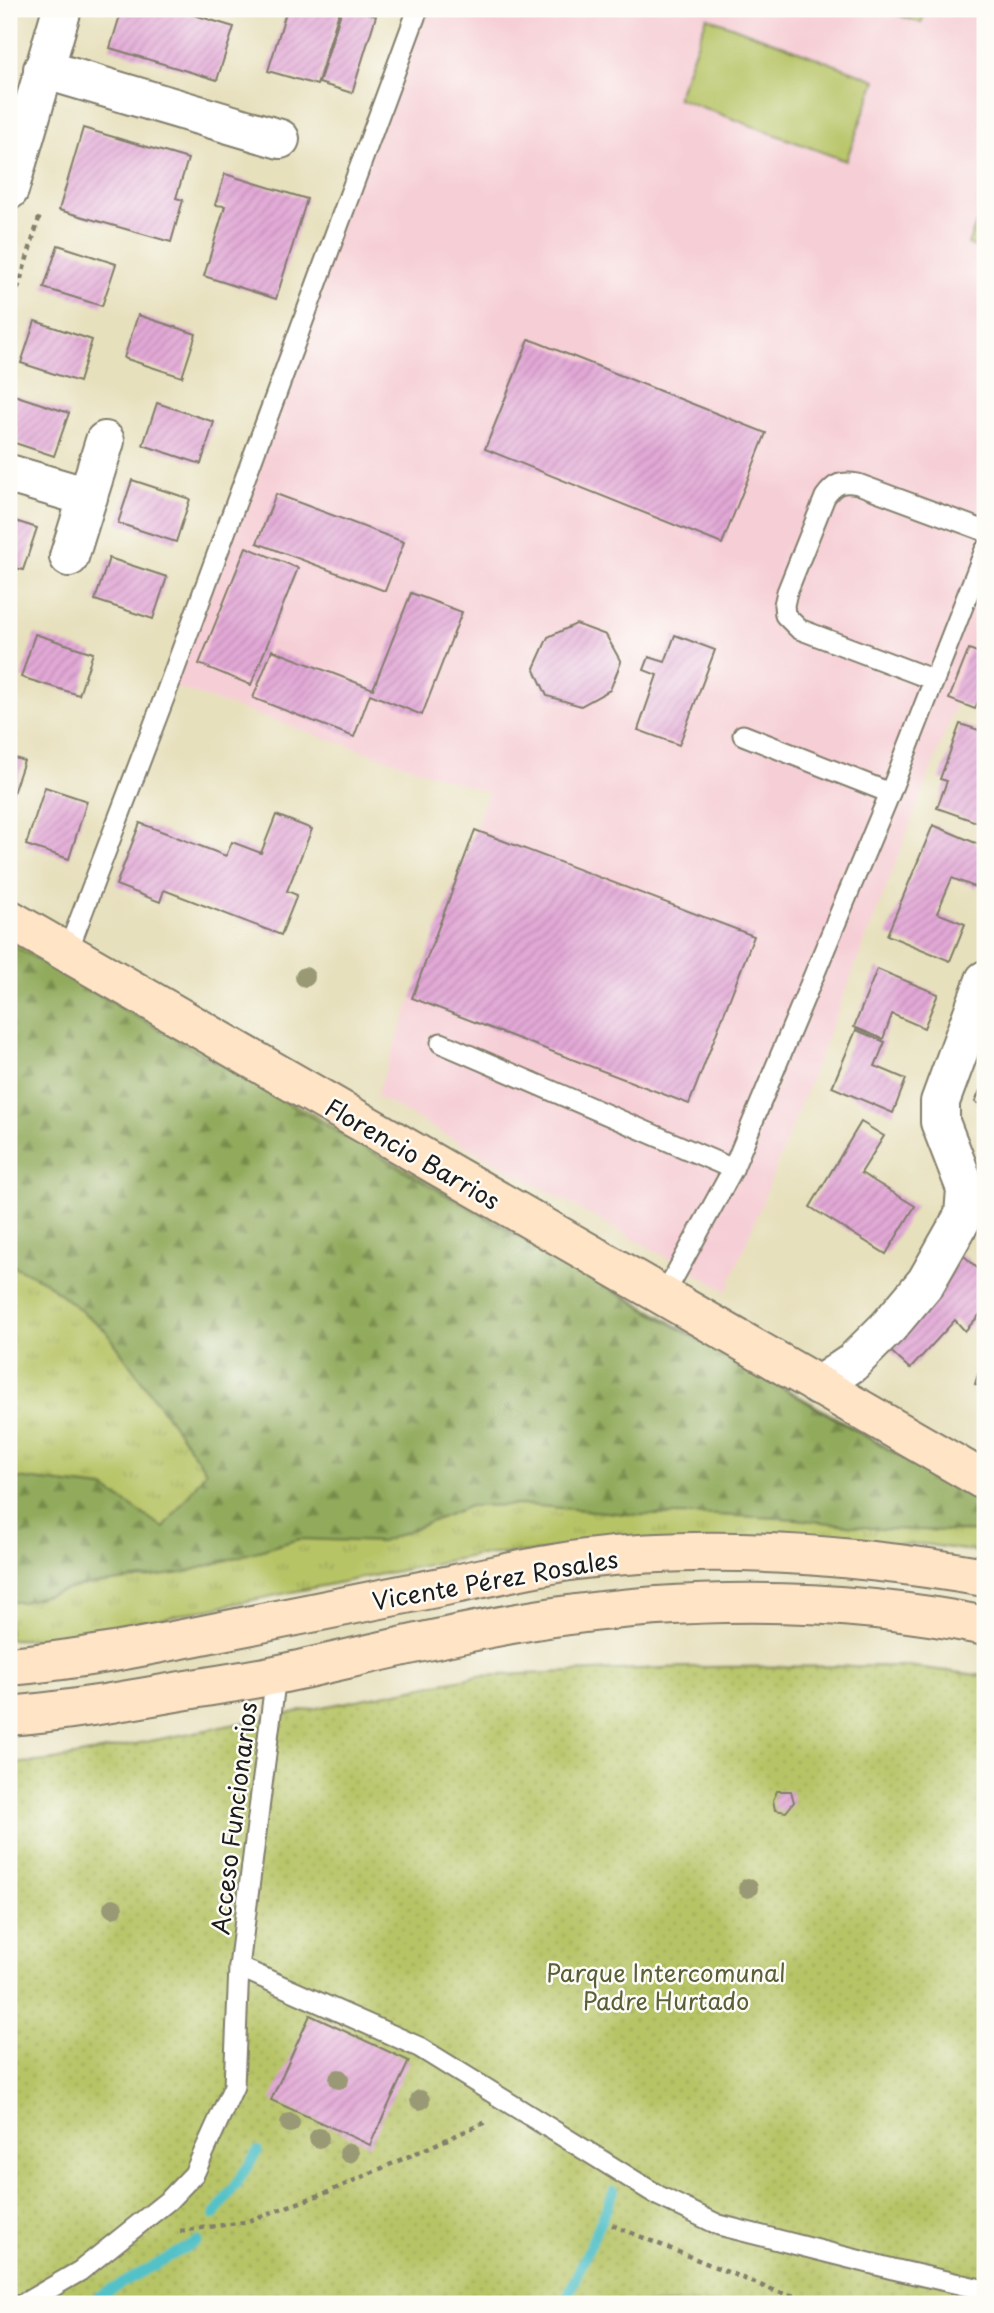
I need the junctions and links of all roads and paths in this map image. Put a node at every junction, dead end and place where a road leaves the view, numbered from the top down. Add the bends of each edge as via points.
1 (62, 9) edge
2 (418, 9) edge
3 (43, 69) junction
4 (280, 139) dead end
5 (9, 190) edge
6 (106, 441) dead end
7 (9, 474) edge
8 (88, 497) junction
9 (985, 531) edge
10 (985, 550) edge
11 (69, 557) dead end
12 (934, 680) junction
13 (743, 735) dead end
14 (890, 793) junction
15 (9, 919) edge
16 (67, 953) junction
17 (985, 980) edge
18 (440, 1043) dead end
19 (733, 1169) junction
20 (663, 1297) junction
21 (818, 1386) junction
22 (985, 1481) edge
23 (985, 1577) edge
24 (985, 1626) edge
25 (9, 1666) edge
26 (276, 1675) junction
27 (9, 1716) edge
28 (239, 1967) junction
29 (518, 2109) junction
30 (612, 2225) dead end
31 (120, 2239) junction
32 (985, 2290) edge
33 (23, 2304) edge
34 (835, 2304) edge

1 - 3 street
2 - 16 lane
3 - 4 street
3 - 5 street
6 - 8 street
7 - 8 street
8 - 11 street
9 - 12 lane via 843,482 825,496 787,592 785,615 799,629
10 - 12 lane
12 - 14 lane
13 - 14 lane
14 - 19 lane
15 - 16 main road, Florencio Barrios
16 - 20 main road, Florencio Barrios
17 - 21 street via 940,1102 940,1122 966,1189 964,1215 926,1282 889,1326 852,1363
18 - 19 lane
19 - 20 lane
20 - 21 main road, Florencio Barrios
21 - 22 main road, Florencio Barrios
23 - 25 main road, Vicente Pérez Rosales via 789,1555 633,1554 536,1567 120,1651
24 - 26 main road, Vicente Pérez Rosales via 824,1606 675,1605 491,1628
26 - 27 main road, Vicente Pérez Rosales
26 - 28 lane, Acceso Funcionarios
28 - 29 lane via 419,2047
28 - 31 lane, Acceso Funcionarios via 234,2086 194,2174
29 - 31 path via 328,2192 245,2222
29 - 32 lane via 659,2196 719,2225
30 - 34 path via 777,2292
31 - 33 lane, Acceso Funcionarios via 80,2271

